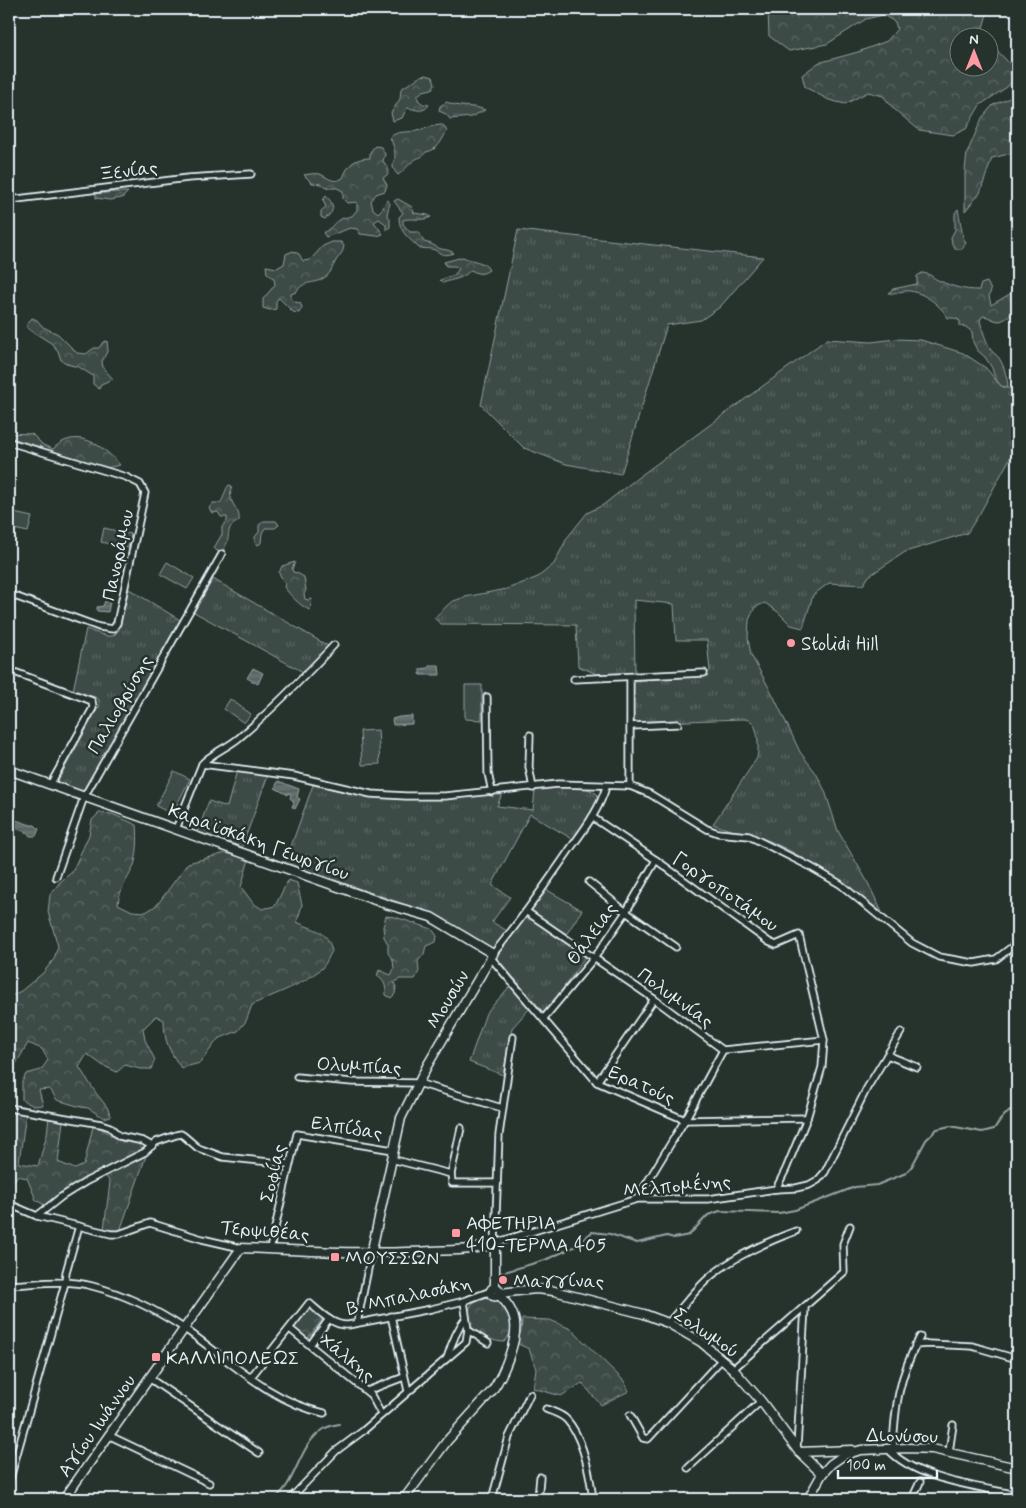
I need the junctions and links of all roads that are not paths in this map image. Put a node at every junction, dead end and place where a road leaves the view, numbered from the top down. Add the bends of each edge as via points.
1 (251, 174) dead end
2 (9, 200) edge
3 (9, 442) edge
4 (222, 554) dead end
5 (9, 594) edge
6 (334, 645) dead end
7 (9, 670) edge
8 (704, 673) dead end
9 (630, 678) junction
10 (574, 679) dead end
11 (488, 697) dead end
12 (678, 724) dead end
13 (631, 726) junction
14 (530, 736) dead end
15 (202, 764) junction
16 (9, 770) edge
17 (50, 785) junction
18 (630, 786) junction
19 (606, 787) junction
20 (534, 788) junction
21 (492, 792) junction
22 (84, 797) junction
23 (592, 817) junction
24 (176, 829) junction
25 (656, 860) junction
26 (56, 877) dead end
27 (589, 882) dead end
28 (527, 912) junction
29 (626, 912) junction
30 (1017, 943) edge
31 (676, 947) dead end
32 (492, 956) junction
33 (595, 957) junction
34 (654, 999) junction
35 (544, 1018) junction
36 (900, 1032) dead end
37 (512, 1037) dead end
38 (824, 1040) junction
39 (723, 1050) junction
40 (887, 1055) junction
41 (917, 1067) dead end
42 (297, 1077) dead end
43 (597, 1082) junction
44 (418, 1083) junction
45 (9, 1108) edge
46 (502, 1108) junction
47 (807, 1118) junction
48 (685, 1120) junction
49 (461, 1128) dead end
50 (297, 1134) joint
51 (152, 1146) junction
52 (393, 1150) junction
53 (391, 1159) junction
54 (289, 1164) junction
55 (451, 1174) junction
56 (497, 1183) junction
57 (776, 1189) junction
58 (637, 1199) junction
59 (9, 1204) edge
60 (37, 1216) junction
61 (79, 1226) junction
62 (850, 1226) dead end
63 (796, 1231) dead end
64 (496, 1243) junction
65 (241, 1248) junction
66 (270, 1249) junction
67 (371, 1254) junction
68 (65, 1283) junction
69 (9, 1286) edge
70 (496, 1292) junction
71 (464, 1301) junction
72 (805, 1307) junction
73 (391, 1316) junction
74 (466, 1318) junction
75 (329, 1319) junction
76 (357, 1323) junction
77 (668, 1323) junction
78 (184, 1329) junction
79 (290, 1329) junction
80 (468, 1330) junction
81 (920, 1337) dead end
82 (488, 1343) dead end
83 (310, 1345) junction
84 (915, 1346) junction
85 (447, 1358) junction
86 (722, 1359) junction
87 (1017, 1359) edge
88 (734, 1369) junction
89 (149, 1378) junction
90 (251, 1378) junction
91 (404, 1378) junction
92 (367, 1391) junction
93 (408, 1392) junction
94 (530, 1394) dead end
95 (761, 1401) junction
96 (546, 1409) dead end
97 (324, 1413) dead end
98 (380, 1414) junction
99 (630, 1415) dead end
100 (953, 1425) dead end
101 (108, 1435) junction
102 (890, 1448) junction
103 (798, 1450) junction
104 (861, 1450) junction
105 (949, 1452) junction
106 (259, 1453) dead end
107 (688, 1468) dead end
108 (1017, 1468) edge
109 (822, 1474) junction
110 (540, 1477) dead end
111 (9, 1482) edge
112 (920, 1482) dead end
113 (209, 1483) dead end
114 (1017, 1495) edge
115 (64, 1499) edge
116 (290, 1499) edge
117 (404, 1499) edge
118 (492, 1499) edge
119 (538, 1499) edge
120 (593, 1499) edge
121 (808, 1499) edge
122 (912, 1499) edge

1 - 2 street, Ξενίας via 188,178
3 - 5 street, Πανοράμου via 137,481 145,493 117,623 113,629 99,627
4 - 22 street, Παλιοβρύσης
6 - 15 street via 239,738
7 - 17 street via 92,701 93,708
8 - 9 street
9 - 10 street
9 - 13 street
11 - 21 street via 488,773
12 - 13 street
13 - 18 street
14 - 20 street via 529,767
15 - 21 street via 294,776 372,794 444,796
15 - 24 street
16 - 17 street, Καραϊσκάκη Γεωργίου
17 - 22 street, Καραϊσκάκη Γεωργίου
18 - 19 street
18 - 30 street via 672,806 707,830 750,836 809,866 840,884 912,943 939,957 974,963 996,959
19 - 20 street via 558,784
19 - 23 street, Μουσών
20 - 21 street
22 - 24 street, Καραϊσκάκη Γεωργίου
22 - 26 street, Παλιοβρύσης
23 - 25 street, Γοργοποτάμου
23 - 28 street, Μουσών
24 - 32 street, Καραϊσκάκη Γεωργίου via 431,917
25 - 29 street, Θάλειας
25 - 38 street, Γοργοποτάμου via 768,942 776,945 798,935
27 - 29 street
28 - 32 street, Μουσών
28 - 33 street, Πολυμνίας
29 - 31 street
29 - 33 street, Θάλειας
32 - 35 street, Ερατούς
32 - 44 street, Μουσών
33 - 34 street, Πολυμνίας
33 - 35 street, Θάλειας
34 - 39 street, Πολυμνίας
34 - 43 street
35 - 43 street, Ερατούς
36 - 40 street, Μελπομένης
37 - 46 street
38 - 39 street, Πολυμνίας
38 - 47 street, Γοργοποτάμου via 822,1067
39 - 48 street
40 - 41 street
40 - 57 street, Μελπομένης via 825,1172 809,1185
42 - 44 street, Ολυμπίας
43 - 48 street, Ερατούς
44 - 46 street, Ολυμπίας
44 - 52 street, Μουσών via 400,1118
45 - 51 street via 101,1124 119,1136
46 - 56 street
47 - 48 street, Ερατούς
47 - 57 street, Γοργοποτάμου
48 - 58 street
49 - 55 street
50 - 52 street, Ελπίδας
50 - 54 street, Σοφίας
51 - 54 street via 181,1134 198,1148 223,1157
51 - 60 street via 87,1181
52 - 53 street, Μουσών
53 - 55 street
53 - 67 street, Μουσών
54 - 66 street, Σοφίας
55 - 56 street via 452,1183
56 - 64 street
57 - 58 street, Μελπομένης via 708,1199
58 - 64 street, Μελπομένης
59 - 60 street, Τερψιθέας
60 - 61 street, Τερψιθέας
61 - 65 street, Τερψιθέας via 119,1234 150,1223
61 - 68 street
62 - 72 street via 843,1244 844,1272
63 - 77 street via 716,1272
64 - 67 street, Τερψιθέας via 473,1249
64 - 70 street
65 - 66 street, Τερψιθέας
65 - 78 street, Αγίου Ιωάννου
66 - 67 street, Τερψιθέας
67 - 76 street
68 - 69 street
68 - 78 street via 104,1290 160,1314
68 - 111 street
70 - 71 street, Β. Μπαλασάκη
70 - 77 street, Σολωμού via 554,1291
70 - 117 street via 514,1315 516,1327 496,1384 447,1441
71 - 73 street, Β. Μπαλασάκη
71 - 74 street
72 - 88 street
72 - 103 street
73 - 76 street, Β. Μπαλασάκη
73 - 91 street
74 - 80 street
74 - 85 street via 459,1326
75 - 76 street, Β. Μπαλασάκη via 343,1326
75 - 79 street, Β. Μπαλασάκη via 309,1303
75 - 83 street
77 - 86 street, Σολωμού
78 - 89 street, Αγίου Ιωάννου
78 - 90 street
79 - 83 street, Χάλκης
79 - 90 street
80 - 82 street
80 - 85 street via 466,1342
81 - 84 street
83 - 92 street, Χάλκης
84 - 87 street via 972,1346
84 - 102 street via 899,1386
85 - 93 street
86 - 88 street, Σολωμού
86 - 99 street via 648,1439 643,1438
88 - 95 street, Σολωμού
89 - 101 street, Αγίου Ιωάννου
89 - 106 street
90 - 97 street via 289,1402
91 - 92 street
91 - 93 street
92 - 98 street, Χάλκης via 374,1398
93 - 98 street
94 - 118 street via 509,1437
95 - 103 street, Σολωμού
95 - 107 street
96 - 120 street via 567,1419 574,1431 588,1470
98 - 116 street via 336,1451
100 - 105 street
101 - 113 street
101 - 115 street, Αγίου Ιωάννου
102 - 104 street, Διονύσου
102 - 105 street, Διονύσου
102 - 114 street via 899,1459 925,1472
103 - 104 street
103 - 109 street, Σολωμού
104 - 109 street, Διονύσου via 838,1459
105 - 108 street, Διονύσου
109 - 121 street, Διονύσου
110 - 119 street
112 - 122 street

